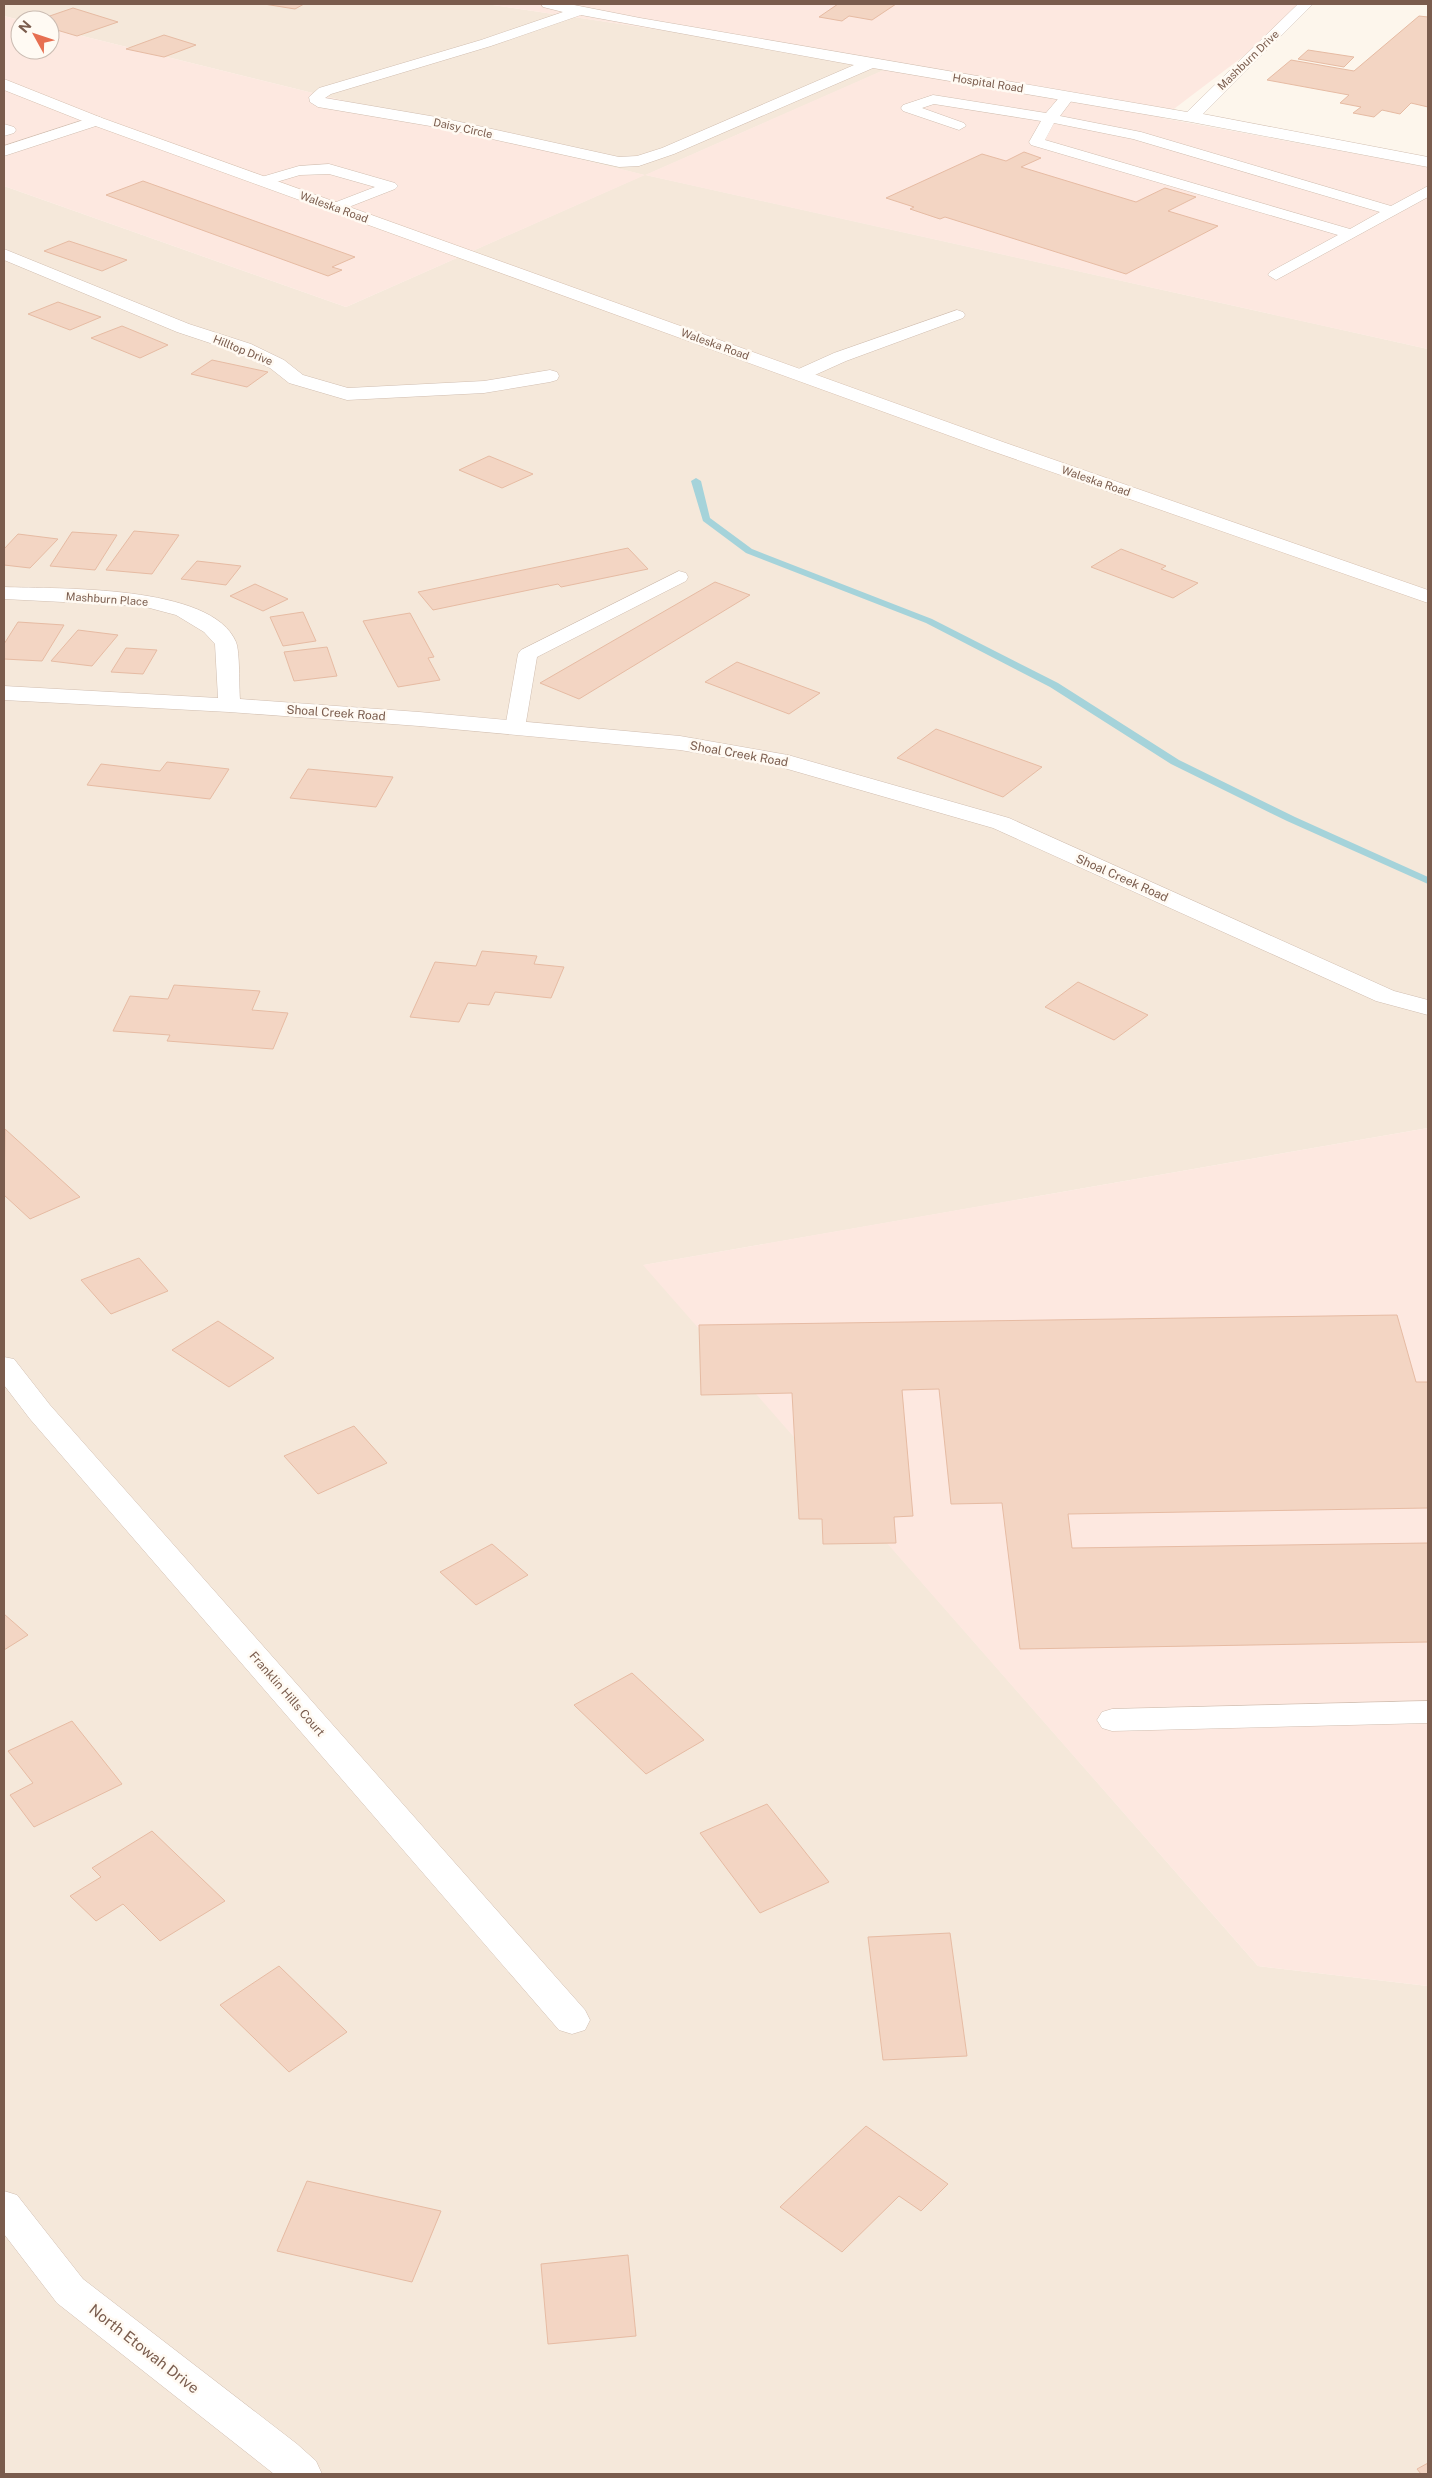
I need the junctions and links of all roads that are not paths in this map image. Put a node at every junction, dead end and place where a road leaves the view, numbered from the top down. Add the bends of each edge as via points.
1 (548, 4) edge
2 (1306, 4) edge
3 (582, 10) junction
4 (871, 63) junction
5 (6, 87) edge
6 (1068, 96) junction
7 (1191, 116) junction
8 (1050, 118) junction
9 (96, 121) junction
10 (959, 126) dead end
11 (4, 151) edge
12 (1428, 162) edge
13 (263, 181) junction
14 (1428, 191) edge
15 (336, 208) junction
16 (1394, 210) junction
17 (1352, 234) junction
18 (4, 254) edge
19 (1276, 274) dead end
20 (957, 315) dead end
21 (800, 375) junction
22 (550, 376) dead end
23 (679, 577) dead end
24 (4, 593) edge
25 (1428, 597) edge
26 (4, 693) edge
27 (229, 705) junction
28 (515, 728) junction
29 (1428, 1008) edge
30 (4, 1366) edge
31 (1428, 1712) edge
32 (1112, 1720) dead end
33 (572, 2020) dead end
34 (4, 2206) edge
35 (302, 2474) edge

1 - 3 street, Hospital Road
2 - 7 street, Mashburn Drive
3 - 4 street, Hospital Road
3 - 4 street, Daisy Circle via 486,43 325,90 317,97 318,102 423,120 619,162 668,151
4 - 6 street, Hospital Road
5 - 9 street, Waleska Road
6 - 7 street, Hospital Road
6 - 8 lane
7 - 12 street, Hospital Road
8 - 10 lane via 933,99 908,108
8 - 16 lane via 1136,134
8 - 17 lane via 1036,142
9 - 11 street
9 - 13 street, Waleska Road
13 - 15 street, Waleska Road
13 - 15 lane via 299,171 329,169 390,186
14 - 16 lane
15 - 21 street, Waleska Road
16 - 17 lane
17 - 19 lane
18 - 22 street, Hilltop Drive via 183,328 244,348 277,364 296,379 346,394 484,387
20 - 21 lane via 840,357
21 - 25 street, Waleska Road
23 - 28 lane via 528,654
24 - 27 street, Mashburn Place via 142,600 183,610 212,627 226,643
26 - 27 street, Shoal Creek Road
27 - 28 street, Shoal Creek Road
28 - 29 street, Shoal Creek Road via 680,743 780,760 1001,823 1385,996
30 - 33 street, Franklin Hills Court via 53,1427
31 - 32 lane
34 - 35 street, North Etowah Drive via 70,2291

